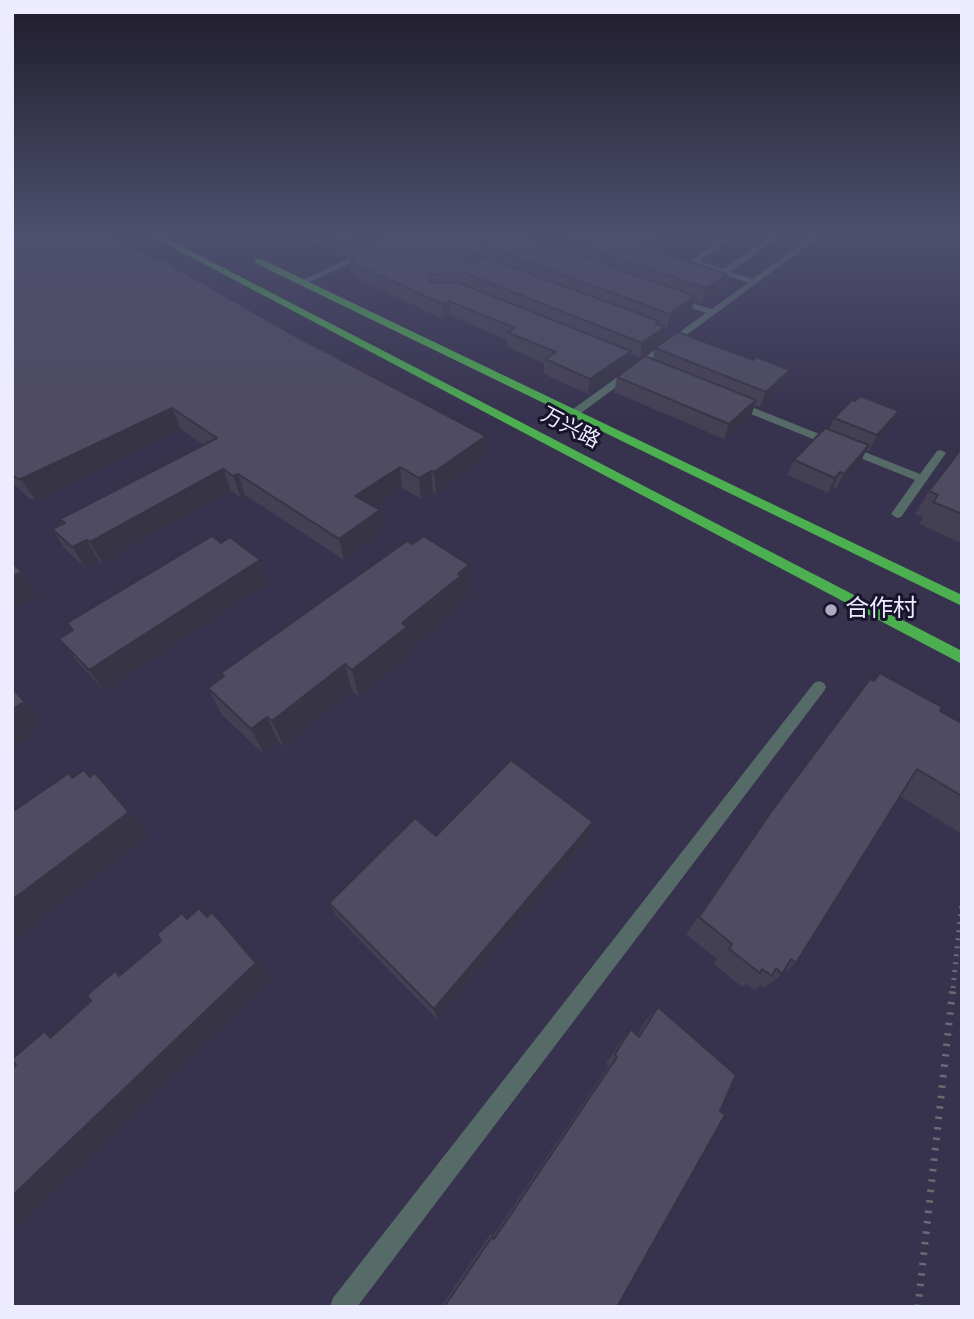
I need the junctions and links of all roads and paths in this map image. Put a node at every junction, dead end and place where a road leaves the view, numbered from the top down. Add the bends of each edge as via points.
1 (275, 299) edge
2 (336, 299) edge
3 (672, 299) edge
4 (732, 299) edge
5 (712, 313) junction
6 (664, 333) edge
7 (677, 338) junction
8 (627, 360) edge
9 (640, 365) junction
10 (653, 370) edge
11 (730, 401) edge
12 (573, 414) junction
13 (941, 453) dead end
14 (922, 479) junction
15 (897, 514) dead end
16 (962, 601) edge
17 (962, 658) edge
18 (819, 687) dead end
19 (962, 901) edge
20 (342, 1307) edge
21 (918, 1307) edge

1 - 17 main road, 万兴路
2 - 12 main road, 万兴路
3 - 5 lane
4 - 5 lane
5 - 7 lane
6 - 7 lane
7 - 9 lane
8 - 9 lane
9 - 10 lane
9 - 12 lane
11 - 14 lane
12 - 16 main road, 万兴路
13 - 14 lane
14 - 15 lane
18 - 20 lane
19 - 21 path

